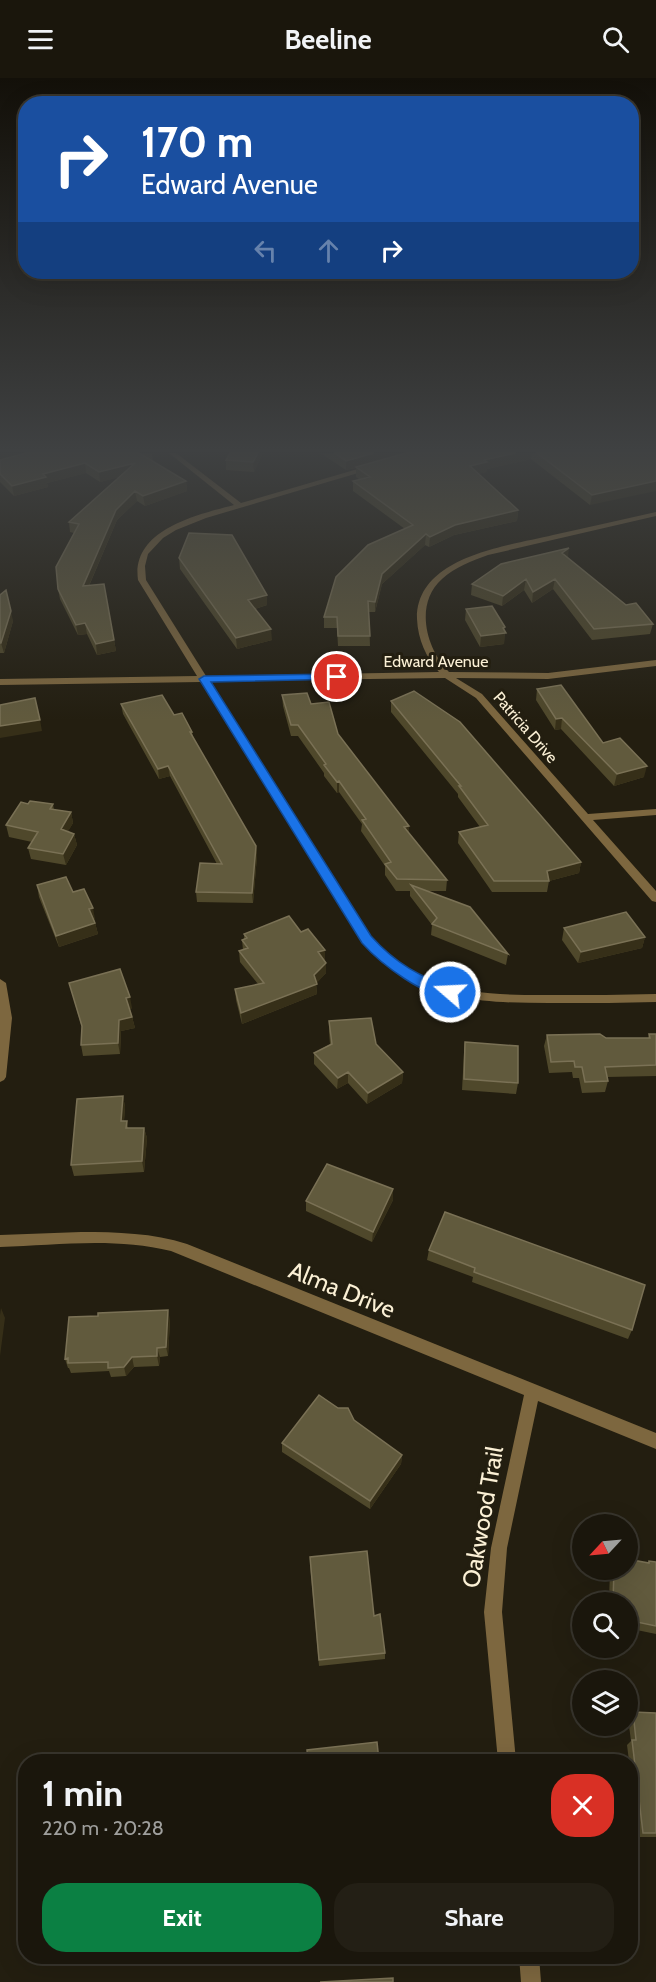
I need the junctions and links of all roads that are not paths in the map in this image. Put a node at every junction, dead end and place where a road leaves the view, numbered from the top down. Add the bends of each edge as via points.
1 (155, 542) edge
2 (535, 542) edge
3 (656, 663) edge
4 (447, 675) junction
5 (204, 679) junction
6 (0, 682) edge
7 (656, 812) edge
8 (584, 817) junction
9 (656, 898) edge
10 (0, 983) edge
11 (656, 998) edge
12 (0, 1077) edge
13 (0, 1241) edge
14 (532, 1391) junction
15 (656, 1441) edge
16 (506, 1754) edge
17 (530, 1964) edge
18 (531, 1982) edge

1 - 5 street via 148,547 140,567 142,580
2 - 4 street, Patricia Drive via 486,553 449,570 427,591 421,617 424,646
3 - 4 street, Edward Avenue via 548,676
4 - 5 street, Edward Avenue
4 - 8 street, Patricia Drive via 479,696
5 - 6 street, Edward Avenue
5 - 11 street via 366,940 406,974 450,992 500,1000
7 - 8 street
8 - 9 street, Patricia Drive
10 - 12 street via 7,1022
13 - 14 street, Alma Drive via 128,1239 163,1243 196,1253
14 - 15 street, Alma Drive
14 - 16 street, Oakwood Trail via 499,1548 493,1612
17 - 18 street

